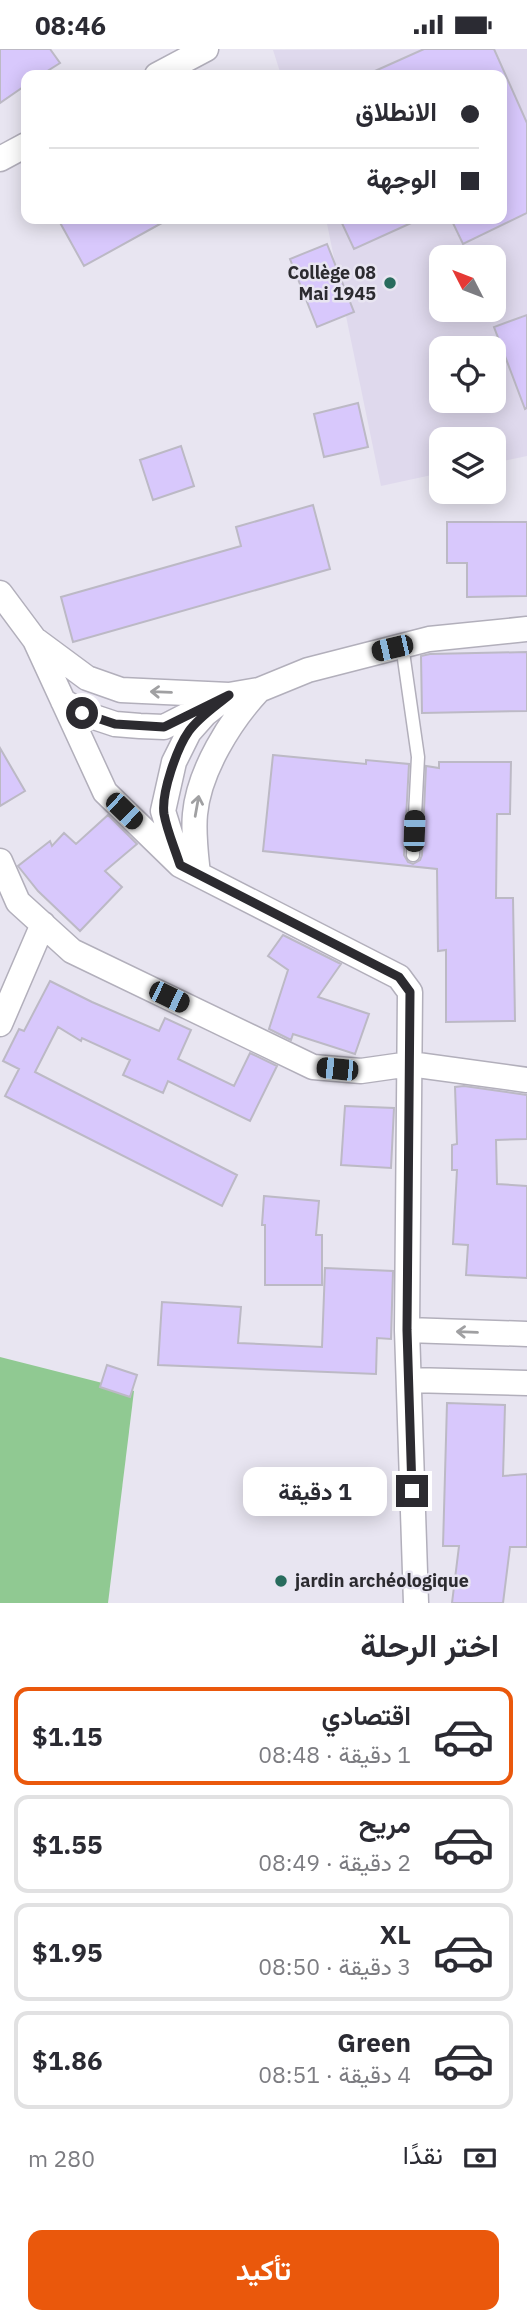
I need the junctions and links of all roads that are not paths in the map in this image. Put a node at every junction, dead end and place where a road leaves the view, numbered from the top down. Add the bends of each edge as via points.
1 (206, 49) edge
2 (166, 70) edge
3 (21, 148) edge
4 (0, 159) edge
5 (0, 593) edge
6 (527, 629) edge
7 (34, 639) junction
8 (402, 645) junction
9 (259, 690) junction
10 (229, 695) junction
11 (63, 701) junction
12 (413, 855) dead end
13 (0, 861) edge
14 (189, 870) junction
15 (43, 924) junction
16 (0, 1024) edge
17 (410, 1064) junction
18 (527, 1080) edge
19 (407, 1330) junction
20 (527, 1334) edge
21 (409, 1380) junction
22 (527, 1383) edge
23 (416, 1603) edge

1 - 2 street
3 - 4 street
5 - 7 street
6 - 8 street via 450,635
10 -> 7 street via 121,690 87,678
7 - 11 street
8 - 9 street via 308,670
8 - 12 lane via 418,757
9 - 10 street
14 -> 9 street via 202,779 239,712
10 - 11 street via 164,727 115,724
10 - 14 street via 189,731 168,783 163,811
11 - 14 street via 105,792
13 - 15 street via 18,902
14 - 17 street via 399,977 410,992
15 - 16 street
15 - 17 street via 72,951 313,1067 360,1071
17 - 18 street
17 - 19 street
20 -> 19 street
19 - 21 street
21 - 22 street
21 - 23 street

